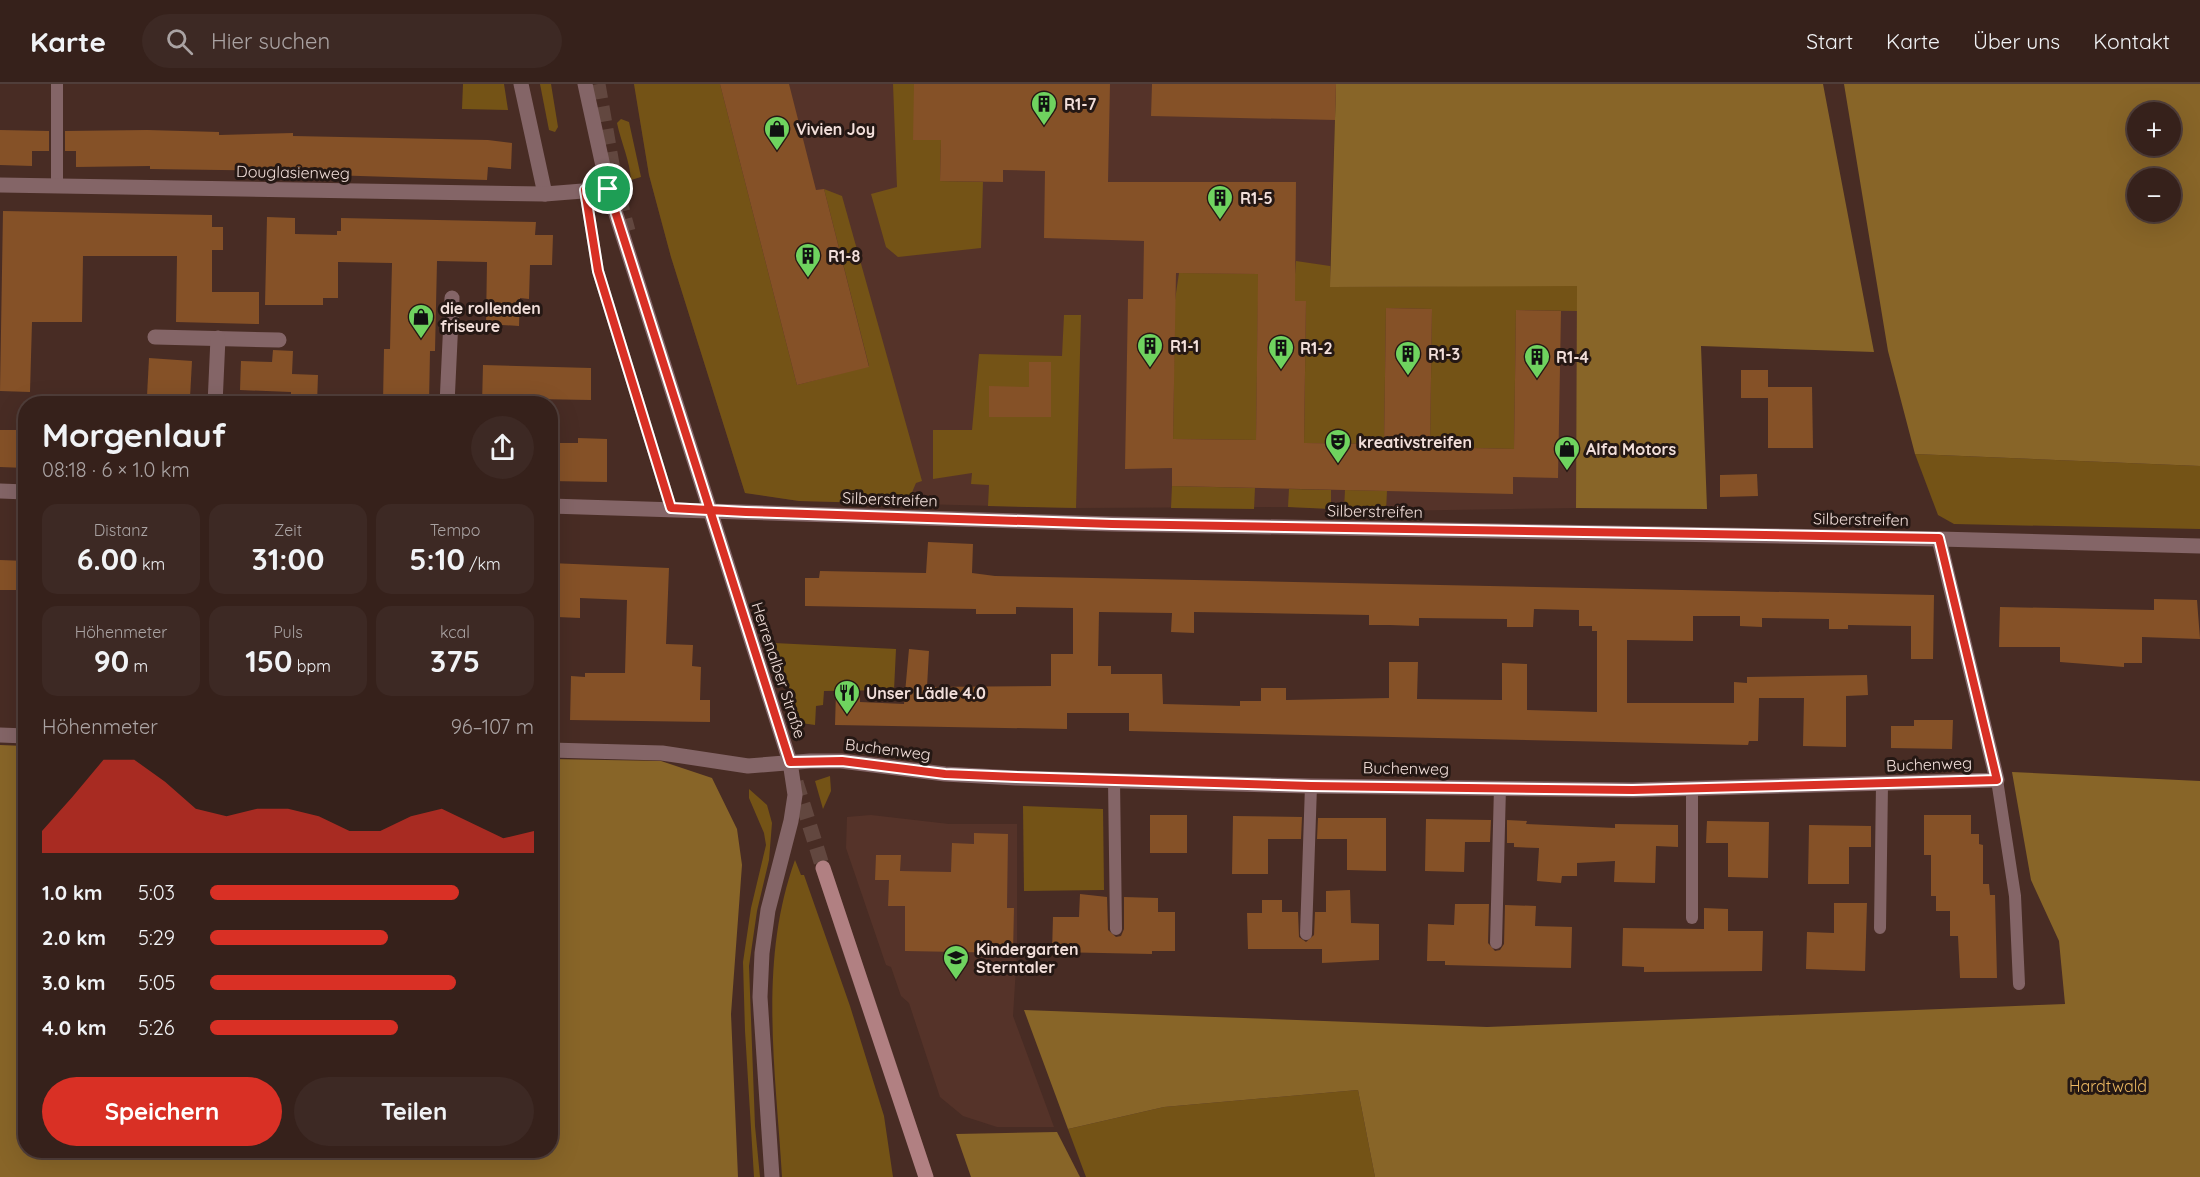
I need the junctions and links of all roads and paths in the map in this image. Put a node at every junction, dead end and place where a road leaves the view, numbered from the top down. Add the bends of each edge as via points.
1 (57, 84) edge
2 (521, 84) edge
3 (585, 84) edge
4 (0, 185) edge
5 (57, 185) junction
6 (608, 189) junction
7 (585, 190) junction
8 (545, 194) junction
9 (452, 298) dead end
10 (155, 337) dead end
11 (218, 338) junction
12 (279, 340) dead end
13 (215, 396) edge
14 (447, 396) edge
15 (0, 491) edge
16 (18, 492) edge
17 (558, 506) edge
18 (671, 508) junction
19 (710, 509) junction
20 (1939, 538) junction
21 (2200, 546) edge
22 (0, 735) edge
23 (18, 736) edge
24 (558, 750) edge
25 (790, 762) junction
26 (1114, 780) junction
27 (1997, 780) junction
28 (1882, 784) junction
29 (1311, 786) junction
30 (1500, 787) junction
31 (1692, 789) junction
32 (823, 868) tunnel mouth
33 (1692, 918) dead end
34 (1880, 928) dead end
35 (1116, 929) dead end
36 (1306, 934) dead end
37 (1496, 943) dead end
38 (2019, 984) dead end
39 (772, 1177) edge
40 (926, 1177) edge

1 - 5 lane
2 - 8 street
3 - 6 street, Herrenalber Straße
4 - 5 street, Douglasienweg
5 - 8 street, Douglasienweg
6 - 7 street
6 - 19 street, Herrenalber Straße
7 - 8 street, Douglasienweg
7 - 18 lane via 598,271
9 - 14 street
10 - 11 street
11 - 12 street
11 - 13 street
15 - 16 street
17 - 18 street, Silberstreifen
18 - 19 street, Silberstreifen
19 - 20 street, Silberstreifen via 1112,524
19 - 25 street, Herrenalber Straße
20 - 21 street, Silberstreifen
20 - 27 street
22 - 23 street
24 - 25 street, Buchenweg via 662,753 748,766
25 - 26 street, Buchenweg via 842,761 945,774
25 - 39 street, Herrenalber Straße via 795,795 768,910 760,997
26 - 29 street, Buchenweg
26 - 35 lane
27 - 28 street, Buchenweg
27 - 38 lane via 2016,896
28 - 31 street, Buchenweg
28 - 34 lane
29 - 30 street, Buchenweg
29 - 36 lane
30 - 31 street, Buchenweg
30 - 37 lane
31 - 33 lane
32 - 40 main road

